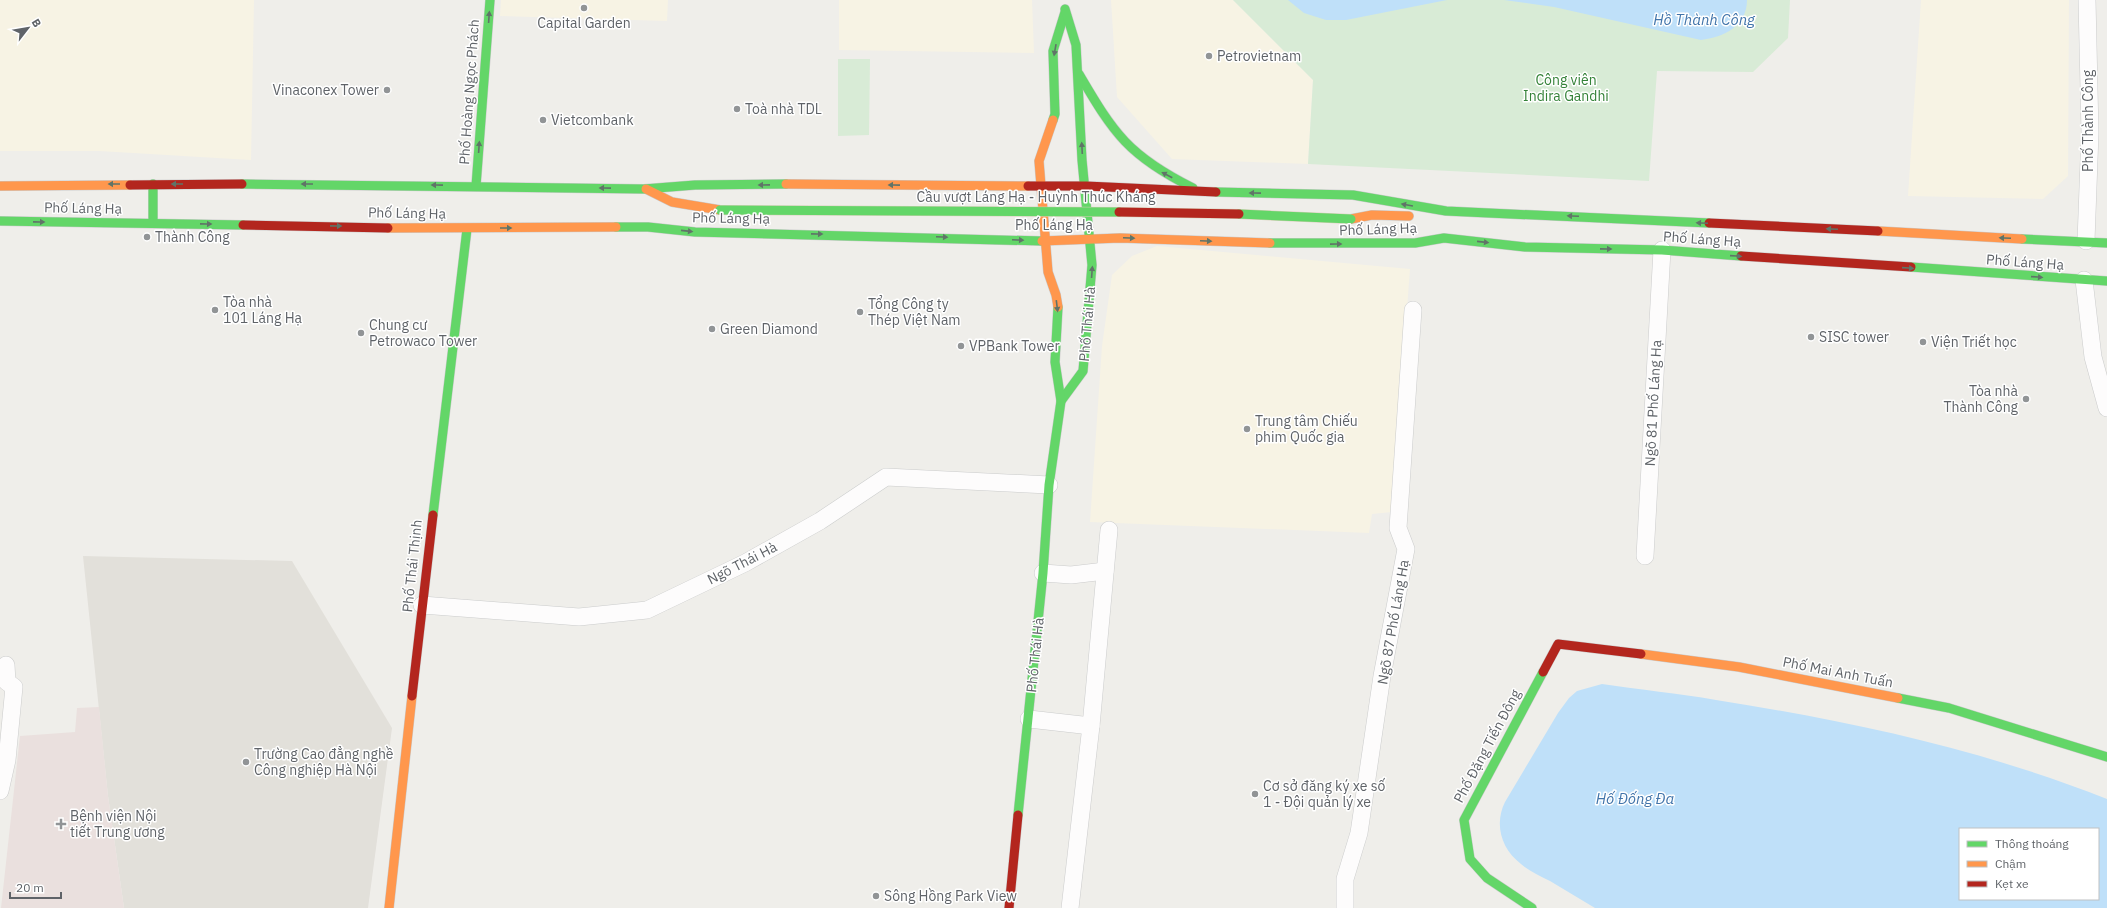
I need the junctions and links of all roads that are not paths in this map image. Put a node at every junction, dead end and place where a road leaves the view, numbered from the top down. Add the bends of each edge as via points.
1 (490, 0) edge
2 (1065, 0) edge
3 (2087, 0) edge
4 (1066, 12) junction
5 (1077, 70) junction
6 (153, 184) junction
7 (0, 186) edge
8 (476, 186) junction
9 (1041, 186) junction
10 (1086, 186) junction
11 (644, 189) junction
12 (1202, 192) junction
13 (989, 194) junction
14 (1164, 197) junction
15 (720, 210) junction
16 (1446, 212) junction
17 (689, 215) dead end
18 (1351, 219) junction
19 (667, 220) dead end
20 (0, 221) edge
21 (153, 223) junction
22 (1372, 225) dead end
23 (648, 227) junction
24 (467, 228) junction
25 (990, 232) junction
26 (1167, 232) junction
27 (1423, 233) dead end
28 (1444, 238) junction
29 (1091, 240) junction
30 (1046, 241) junction
31 (2086, 241) junction
32 (2107, 243) edge
33 (1662, 250) junction
34 (1870, 252) dead end
35 (1869, 265) junction
36 (2084, 280) junction
37 (2107, 281) edge
38 (1413, 310) dead end
39 (1061, 401) junction
40 (2107, 408) edge
41 (1049, 485) junction
42 (1109, 530) dead end
43 (1645, 556) dead end
44 (1105, 571) junction
45 (1044, 573) junction
46 (422, 605) junction
47 (1558, 644) joint
48 (6, 665) dead end
49 (1029, 719) junction
50 (1091, 726) junction
51 (2107, 757) edge
52 (0, 791) edge
53 (390, 908) edge
54 (1009, 908) edge
55 (1070, 908) edge
56 (1345, 908) edge
57 (1532, 908) edge

8 -> 1 main road, Phố Hoàng Ngọc Phách
2 - 4 main road
3 - 31 street, Phố Thành Công via 2090,133
4 - 5 main road, Phố Thái Hà via 1076,45
4 -> 9 main road, Phố Thái Hà via 1053,51 1055,114 1039,160
10 -> 5 main road, Phố Thái Hà
12 -> 5 main road via 1163,173 1130,148 1108,123
6 -> 7 main road, Phố Láng Hạ
8 -> 6 main road, Phố Láng Hạ
6 - 21 main road
11 -> 8 main road, Phố Láng Hạ
9 - 10 main road, Phố Láng Hạ
9 - 13 main road, Phố Láng Hạ
9 - 30 main road, Phố Thái Hà
10 - 14 main road, Phố Láng Hạ
10 - 29 main road, Phố Thái Hà
13 -> 11 main road, Phố Láng Hạ via 825,184 695,185
11 - 15 main road, Cầu vượt Láng Hạ - Huỳnh Thúc Kháng via 672,202
12 - 14 main road, Phố Láng Hạ
16 -> 12 main road, Phố Láng Hạ via 1353,195
13 - 25 main road
14 - 26 main road
15 - 17 main road, Cầu vượt Láng Hạ - Huỳnh Thúc Kháng
15 - 18 main road, Cầu vượt Láng Hạ - Huỳnh Thúc Kháng, bridge via 1188,212
16 - 18 main road, Cầu vượt Láng Hạ - Huỳnh Thúc Kháng via 1414,216 1372,215
31 -> 16 main road, Phố Láng Hạ via 1871,235 1492,212
18 - 22 main road, Cầu vượt Láng Hạ - Huỳnh Thúc Kháng
19 - 23 main road
20 -> 21 main road, Phố Láng Hạ
21 -> 24 main road, Phố Láng Hạ
24 -> 23 main road, Phố Láng Hạ
23 -> 25 main road, Phố Láng Hạ via 695,232 896,235
24 - 46 main road, Phố Thái Thịnh via 466,254 443,419
25 -> 30 main road, Phố Láng Hạ
26 -> 28 main road, Phố Láng Hạ via 1316,244 1415,243
29 -> 26 main road, Phố Láng Hạ
27 - 28 main road
28 -> 33 main road, Phố Láng Hạ via 1525,247
29 - 30 main road, Phố Láng Hạ
39 -> 29 main road, Phố Thái Hà via 1083,372 1092,265
30 -> 39 main road, Phố Thái Hà via 1048,272 1056,295 1058,311 1055,362
31 - 32 main road, Phố Láng Hạ
33 -> 35 main road, Phố Láng Hạ
33 - 43 street, Ngõ 81 Phố Láng Hạ
34 - 35 main road
35 -> 36 main road, Phố Láng Hạ
36 - 37 main road, Phố Láng Hạ
36 - 40 street via 2093,357
38 - 56 street, Ngõ 87 Phố Láng Hạ via 1398,528 1406,550 1383,670 1359,833 1345,879
39 - 41 main road, Phố Thái Hà
41 - 45 main road, Phố Thái Hà
41 - 46 street, Ngõ Thái Hà via 886,477 820,521 752,559 646,610 579,617
42 - 44 street
44 - 45 street via 1071,575
44 - 50 street
45 - 49 main road, Phố Thái Hà
46 - 53 main road, Phố Thái Thịnh
47 - 51 main road, Phố Mai Anh Tuấn via 1739,667 1949,708
47 - 57 main road, Phố Đặng Tiến Đông via 1464,820 1470,859 1487,878
48 - 52 street via 7,682 14,687 7,760
49 - 50 street
49 - 54 main road, Phố Thái Hà
50 - 55 street

